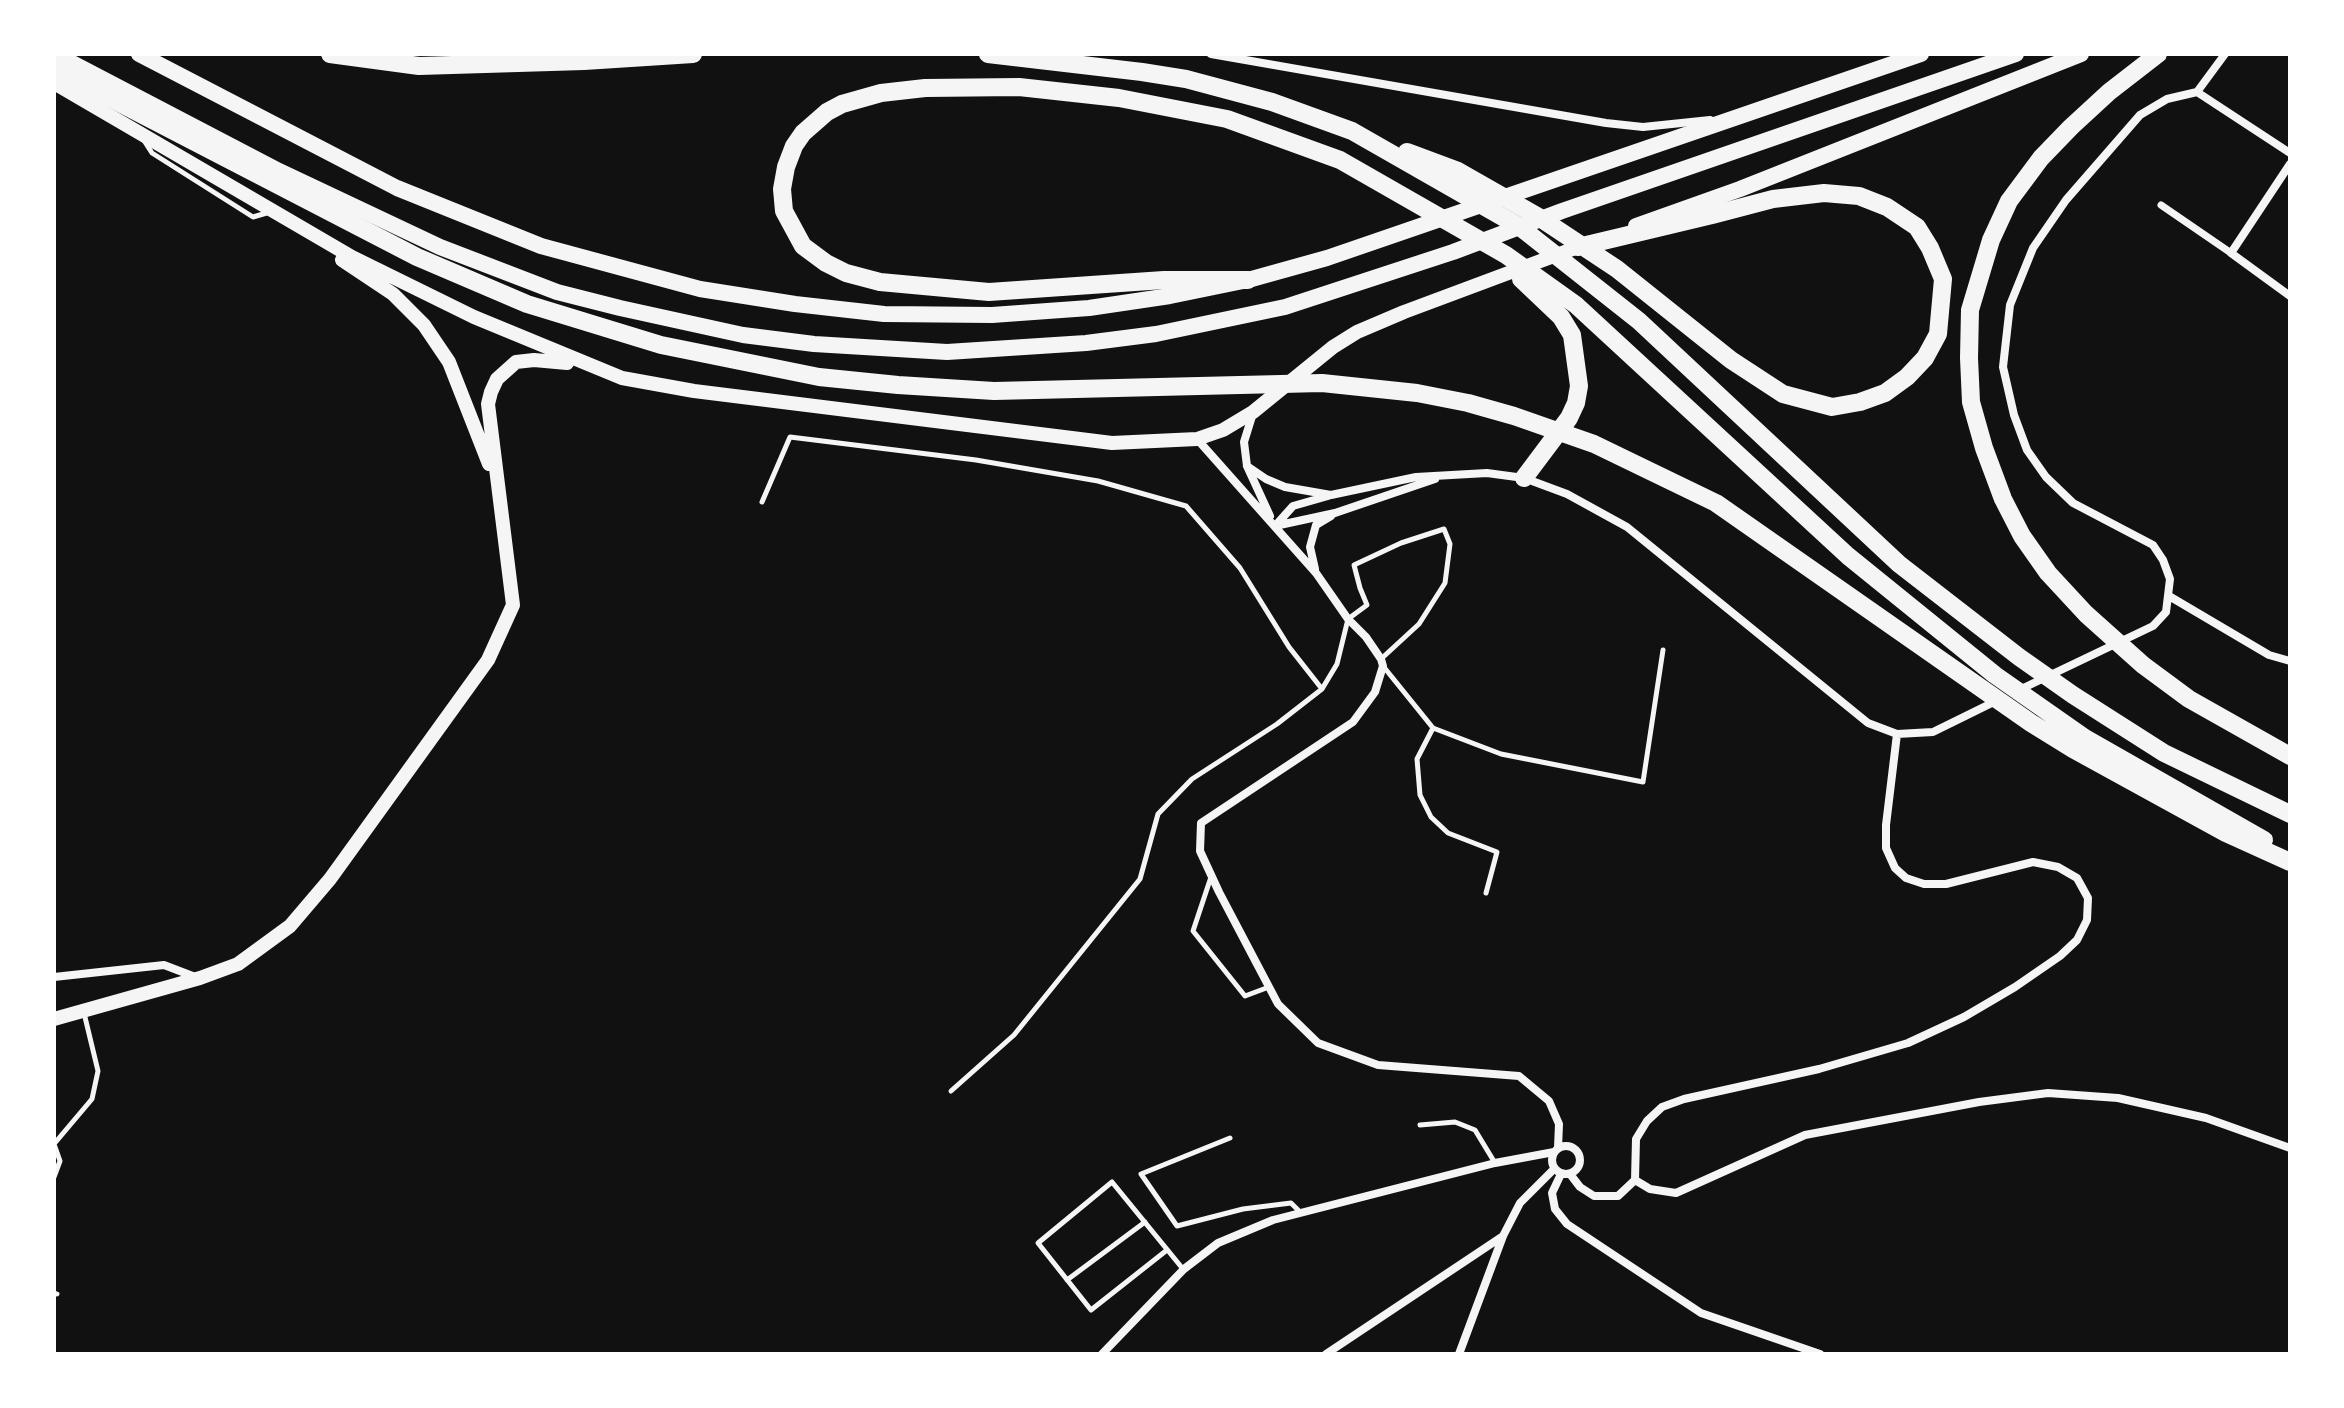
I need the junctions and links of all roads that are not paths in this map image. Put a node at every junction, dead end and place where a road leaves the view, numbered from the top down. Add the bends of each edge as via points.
1 (55, 54) edge
2 (139, 54) edge
3 (330, 54) edge
4 (693, 54) edge
5 (988, 54) edge
6 (1211, 54) edge
7 (1921, 54) edge
8 (2016, 54) edge
9 (2081, 54) edge
10 (2158, 54) edge
11 (2225, 54) edge
12 (54, 69) edge
13 (54, 83) edge
14 (2197, 92) junction
15 (1734, 117) junction
16 (1352, 131) junction
17 (2290, 153) edge
18 (2290, 164) edge
19 (2161, 205) dead end
20 (274, 211) junction
21 (1578, 247) junction
22 (2231, 253) junction
23 (1248, 280) junction
24 (2290, 296) edge
25 (1569, 311) junction
26 (588, 365) junction
27 (1253, 412) junction
28 (1197, 439) junction
29 (1247, 466) junction
30 (1450, 475) junction
31 (1524, 478) junction
32 (498, 490) junction
33 (1331, 495) junction
34 (762, 502) dead end
35 (1335, 513) junction
36 (1275, 526) junction
37 (1316, 573) junction
38 (2169, 596) junction
39 (1348, 619) junction
40 (1663, 650) dead end
41 (2290, 661) edge
42 (1382, 663) junction
43 (1322, 689) junction
44 (1433, 728) junction
45 (1897, 734) junction
46 (2290, 756) edge
47 (2290, 814) edge
48 (2290, 854) edge
49 (2290, 862) edge
50 (1212, 876) junction
51 (1486, 893) dead end
52 (54, 977) edge
53 (200, 978) junction
54 (1269, 987) junction
55 (83, 1009) junction
56 (54, 1019) edge
57 (951, 1091) dead end
58 (1420, 1125) dead end
59 (1230, 1138) dead end
60 (54, 1144) edge
61 (2290, 1148) edge
62 (1556, 1150) junction
63 (1495, 1163) junction
64 (1561, 1172) junction
65 (54, 1177) edge
66 (1635, 1180) junction
67 (1301, 1213) junction
68 (1145, 1222) junction
69 (1503, 1236) junction
70 (1167, 1250) junction
71 (1184, 1269) junction
72 (1067, 1280) junction
73 (1102, 1354) edge
74 (1326, 1354) edge
75 (1459, 1354) edge
76 (1820, 1354) edge

1 - 8 highway via 292,177 440,247 557,292 743,335 947,352 1156,334 1285,307
2 - 23 highway via 397,188 541,246 700,289 884,314 992,315 1089,308
3 - 4 highway via 419,66
5 - 16 highway via 1186,79
6 - 15 street via 1643,127
7 - 15 highway
9 - 21 highway
10 - 46 highway via 2071,127 2009,201 1970,310 1971,402 2003,499 2048,573 2143,665 2189,699
11 - 14 street
12 - 49 highway via 417,257 527,304 661,345 819,377 912,386 994,391 1322,383 1417,393 1514,416 1594,444 1716,503 2031,723 2226,833
13 - 20 main road
14 - 17 street
14 - 38 street via 2167,99 2140,115 2066,200 2033,248 2010,305 2003,367 2014,415 2039,468 2073,503 2153,545 2167,569
15 - 23 highway via 1409,231
16 - 21 highway via 1458,171 1537,216 1617,269 1731,360 1783,394 1832,407 1885,393 1925,358 1938,334 1943,279 1930,248 1917,227 1859,196 1824,193 1773,199
16 - 47 highway via 1520,227 1639,321 1899,564 2019,657 2164,753
18 - 22 street
19 - 22 street
20 - 26 main road via 352,257
20 - 32 main road via 301,236 393,294 424,325 449,362
21 - 27 main road via 1357,332
22 - 24 street
23 - 25 highway via 989,292 880,282 846,273 803,246 784,211 786,167 803,133 827,112 881,93 1019,87 1119,98 1227,119 1340,160 1506,255
25 - 31 highway via 1579,386 1576,403
25 - 48 highway via 1848,556 1995,675 2108,752
26 - 28 main road via 622,378 694,391 1112,443
26 - 32 main road via 525,360 497,379 488,404
27 - 28 main road
27 - 29 street via 1244,442
28 - 36 street
29 - 33 street via 1285,487
29 - 36 street
30 - 31 street
30 - 33 street via 1384,482
30 - 35 street
31 - 45 street via 1567,494 1627,527 1868,723
32 - 53 main road via 513,605 488,660 330,879 290,926 238,964
33 - 36 street via 1293,506
34 - 43 lane via 790,437 1098,481 1186,506 1240,568
35 - 36 street
35 - 37 street via 1316,525 1310,547
36 - 37 street
37 - 39 street
38 - 41 street via 2269,655
38 - 45 street via 2166,612 2153,626 1933,732
39 - 42 street
39 - 42 lane via 1367,605 1354,565 1444,529 1450,544 1445,583 1419,624
39 - 43 lane via 1337,664
40 - 44 lane via 1643,782 1501,754
42 - 44 lane
42 - 50 street via 1375,692 1353,722 1201,823 1200,851
43 - 57 lane via 1192,779 1158,814 1140,879 1014,1035
44 - 51 lane via 1417,759 1420,795 1431,817 1448,833 1497,852
45 - 66 street via 1886,825 1886,848 1895,868 1924,884 1946,884 2033,862 2058,867 2077,878 2088,898 2087,920 2077,940 2015,987 1908,1043 1662,1107 1636,1139
50 - 54 street
50 - 54 lane via 1193,931 1245,996
52 - 53 street via 164,965
53 - 55 main road
54 - 62 street via 1278,1004 1318,1043 1378,1065 1519,1076 1549,1101 1559,1124
55 - 56 main road
55 - 60 lane via 98,1071 92,1099
58 - 63 lane via 1455,1122 1475,1130
59 - 67 lane via 1141,1174 1177,1226 1291,1203
60 - 65 lane via 60,1161
61 - 66 street via 2206,1118 2133,1101 2048,1093 1805,1135 1676,1193 1650,1189
62 - 63 street
62 - 64 street via 1551,1160
62 - 64 street via 1567,1146 1579,1155 1579,1164
63 - 67 street
64 - 66 street via 1594,1196 1618,1196
64 - 69 street via 1520,1203
64 - 76 street via 1552,1193 1555,1209 1567,1224 1701,1313
67 - 71 street via 1218,1243
68 - 70 lane
68 - 72 lane
68 - 72 lane via 1112,1182 1038,1243
69 - 74 street
69 - 75 street
70 - 71 lane
70 - 72 lane via 1091,1310
71 - 73 street

